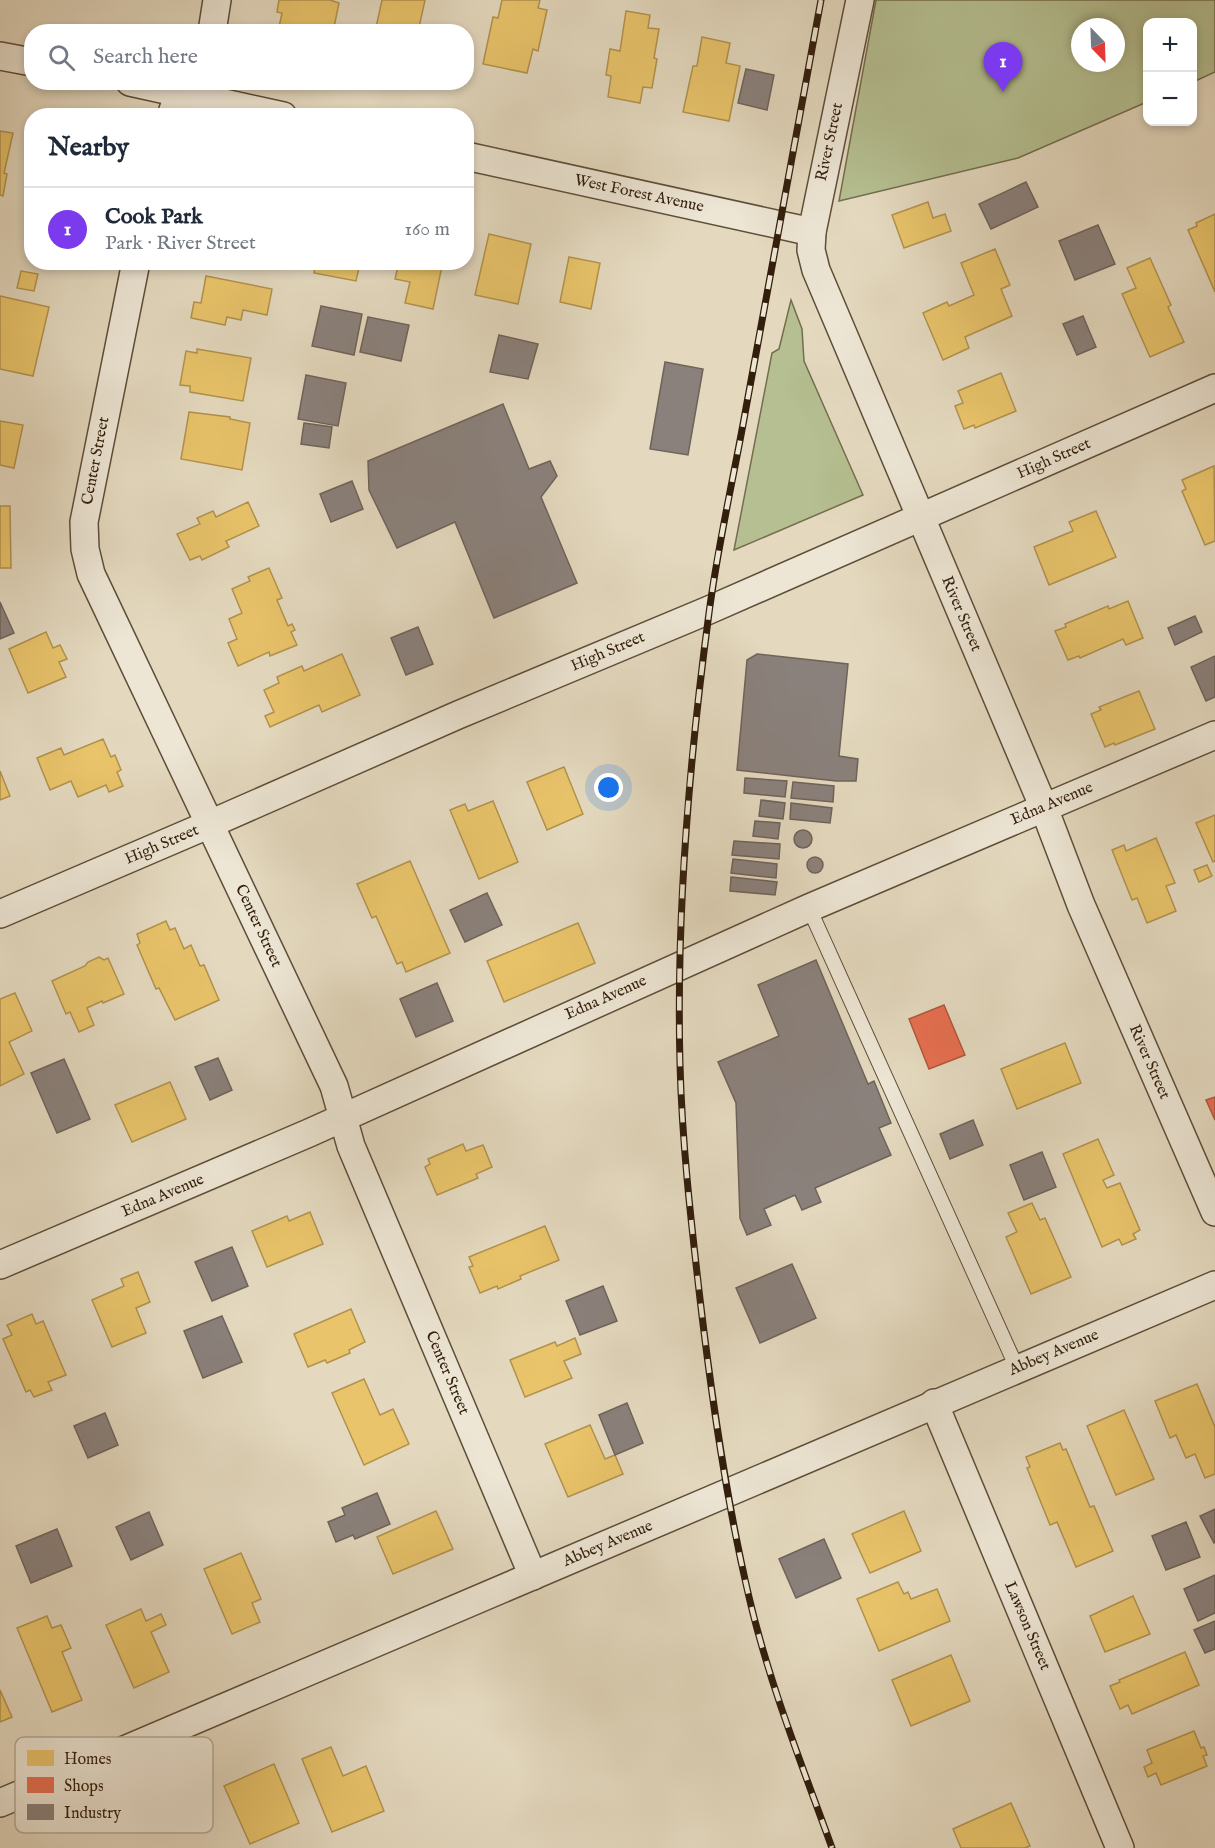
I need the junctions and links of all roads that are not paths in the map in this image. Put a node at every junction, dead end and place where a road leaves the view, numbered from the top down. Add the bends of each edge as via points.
1 (217, 0) edge
2 (860, 0) edge
3 (213, 24) edge
4 (0, 56) edge
5 (24, 60) edge
6 (156, 90) edge
7 (179, 97) edge
8 (239, 108) edge
9 (474, 158) edge
10 (812, 232) junction
11 (134, 270) edge
12 (1215, 388) edge
13 (921, 517) junction
14 (1215, 735) edge
15 (1044, 808) junction
16 (210, 824) junction
17 (808, 908) junction
18 (0, 914) edge
19 (342, 1117) junction
20 (1215, 1212) edge
21 (0, 1265) edge
22 (1215, 1285) edge
23 (1017, 1368) junction
24 (934, 1403) junction
25 (533, 1576) junction
26 (155, 1737) edge
27 (15, 1797) edge
28 (0, 1803) edge
29 (1120, 1848) edge

1 - 3 street
2 - 10 street, River Street
4 - 5 street
6 - 7 street
7 - 8 street
9 - 10 street, West Forest Avenue
10 - 13 street, River Street via 816,270
11 - 16 street, Center Street via 84,522 85,549 91,574
12 - 13 street, High Street
13 - 15 street, River Street
13 - 16 street, High Street
14 - 15 street, Edna Avenue
15 - 17 street, Edna Avenue
15 - 20 street, River Street via 1081,905
16 - 18 street, High Street
16 - 19 street, Center Street via 334,1086
17 - 19 street, Edna Avenue
17 - 23 lane
19 - 21 street, Edna Avenue
19 - 25 street, Center Street
22 - 23 street, Abbey Avenue
23 - 24 street, Abbey Avenue
24 - 25 street, Abbey Avenue
24 - 29 street, Lawson Street
25 - 26 street, Abbey Avenue
27 - 28 street, Abbey Avenue

